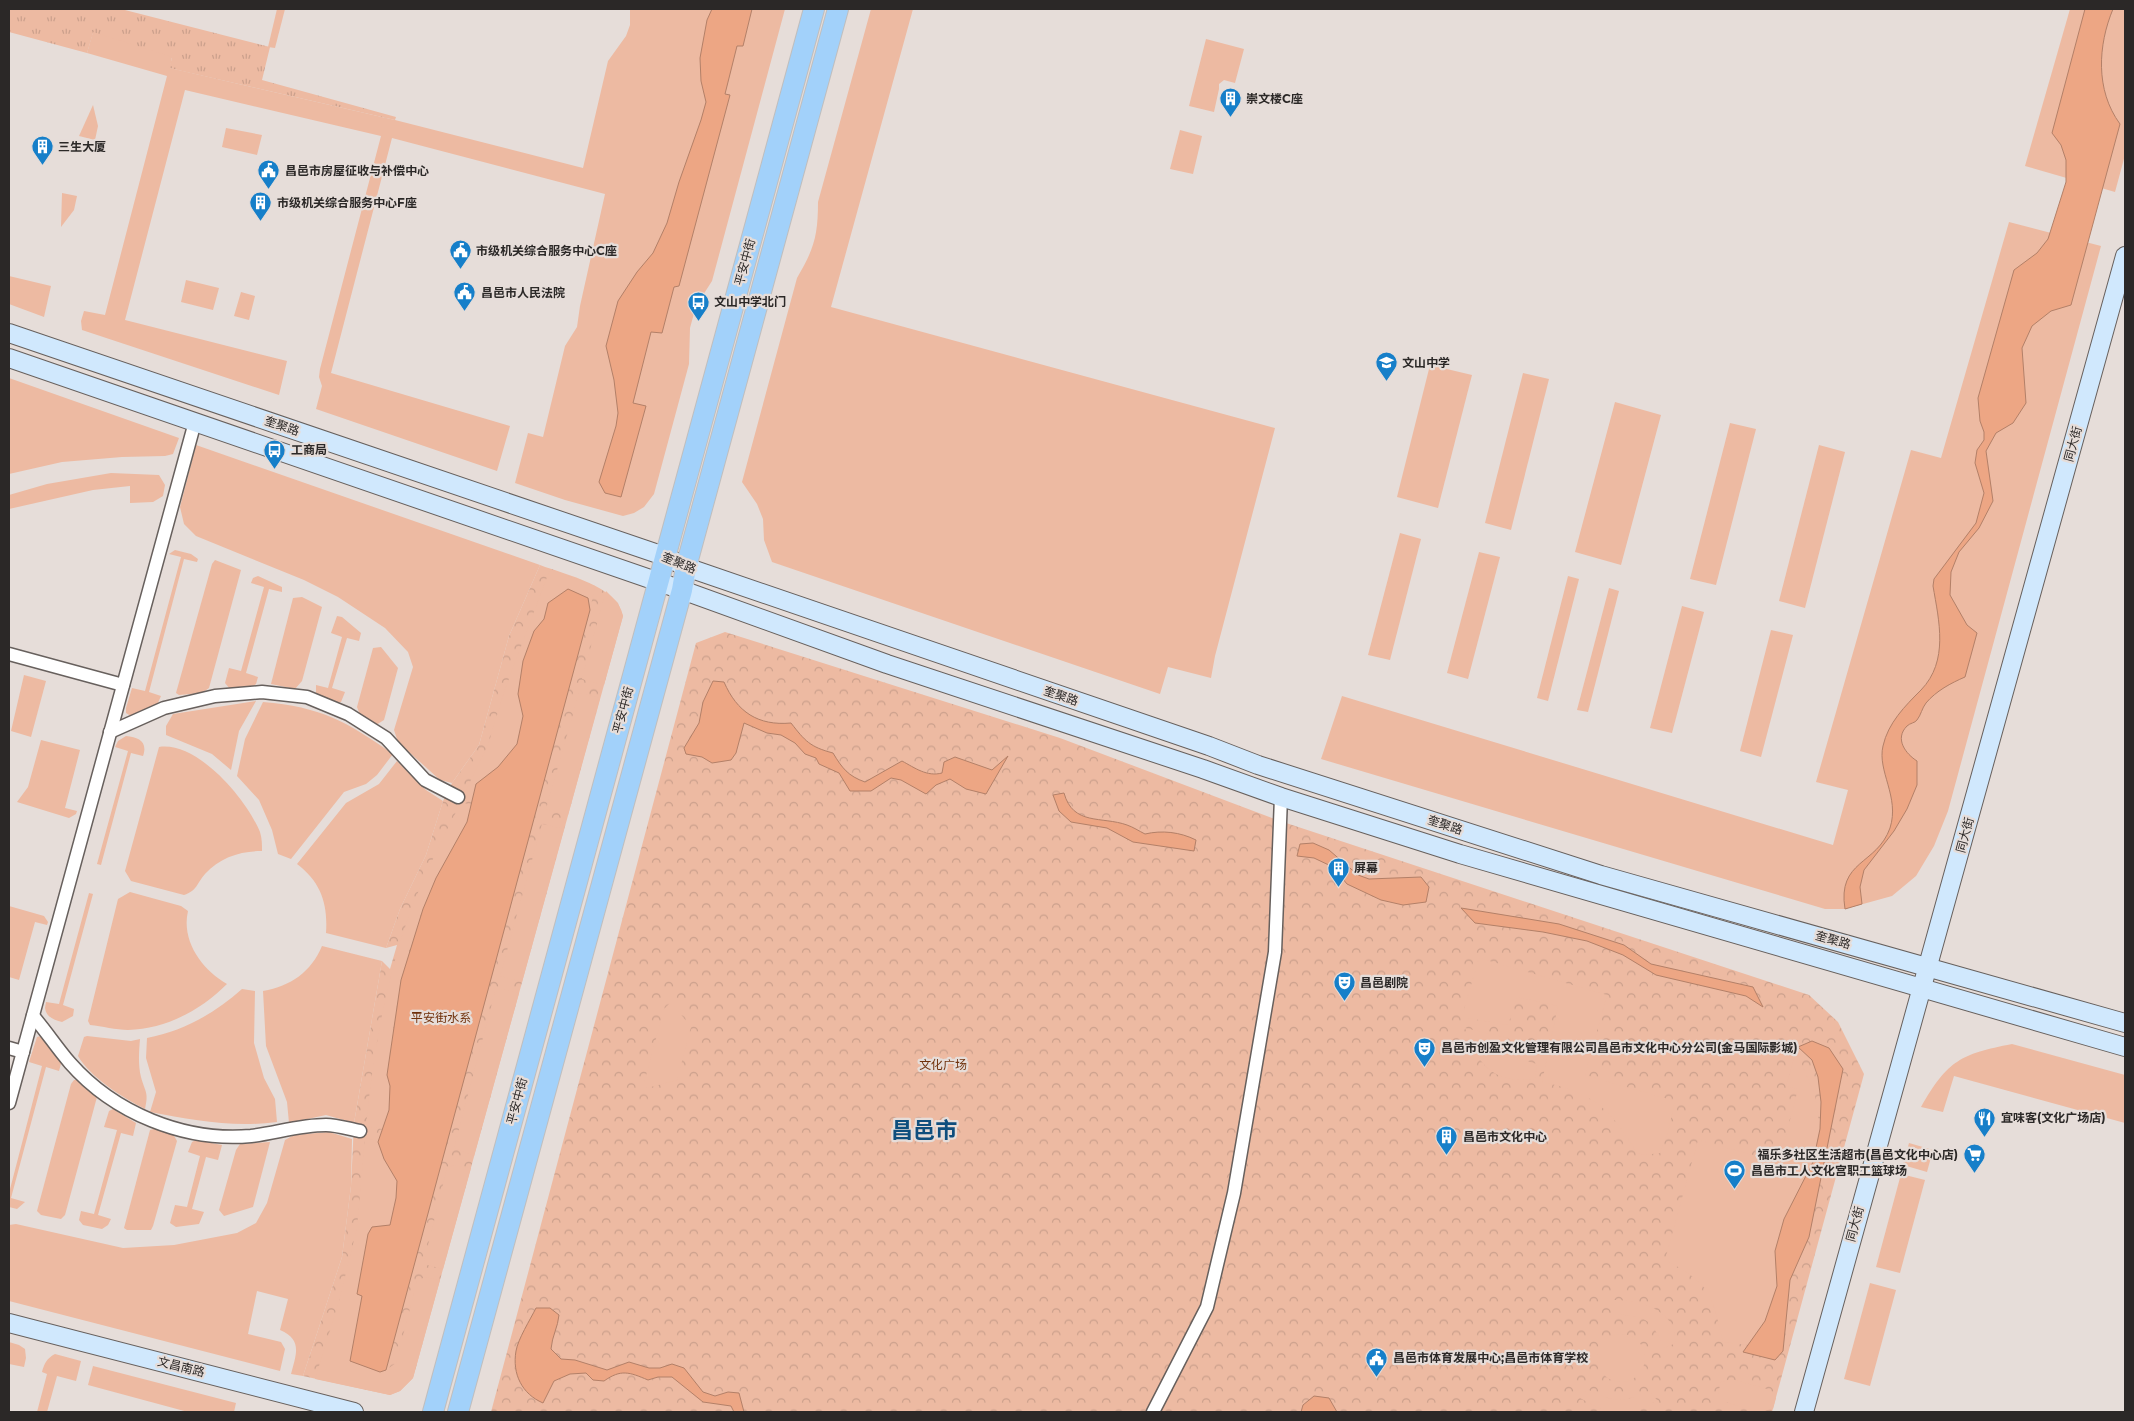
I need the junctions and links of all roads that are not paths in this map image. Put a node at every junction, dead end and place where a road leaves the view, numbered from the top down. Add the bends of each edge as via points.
1 (814, 9) edge
2 (838, 9) edge
3 (2125, 256) edge
4 (9, 333) edge
5 (9, 358) edge
6 (194, 422) junction
7 (664, 556) junction
8 (686, 567) junction
9 (658, 581) junction
10 (682, 590) junction
11 (9, 654) edge
12 (123, 685) junction
13 (110, 732) junction
14 (458, 797) dead end
15 (1281, 797) junction
16 (1929, 967) junction
17 (1922, 988) junction
18 (32, 1016) junction
19 (2125, 1023) edge
20 (2125, 1047) edge
21 (9, 1048) edge
22 (23, 1052) junction
23 (9, 1103) edge
24 (360, 1130) dead end
25 (9, 1323) edge
26 (354, 1412) edge
27 (432, 1412) edge
28 (458, 1412) edge
29 (1153, 1412) edge
30 (1804, 1412) edge

1 - 7 main road, 平安中街
2 - 8 main road, 平安中街
3 - 16 main road, 同大街
4 - 7 main road, 奎聚路
5 - 6 main road, 奎聚路
6 - 9 main road, 奎聚路
6 - 12 street
7 - 8 main road, 奎聚路
7 - 9 main road, 平安中街
8 - 10 main road, 平安中街
8 - 16 main road, 奎聚路 via 1258,765 1601,875
9 - 10 main road, 奎聚路
9 - 27 main road, 平安中街
10 - 15 main road, 奎聚路 via 887,664
10 - 28 main road, 平安中街
11 - 12 street
12 - 13 street
13 - 14 street via 164,708 215,696 262,692 307,697 348,714 386,738 425,780
13 - 18 street
15 - 17 main road, 奎聚路 via 1460,854
15 - 29 street via 1275,952 1234,1193 1207,1307
16 - 17 main road, 同大街
16 - 19 main road, 奎聚路
17 - 20 main road, 奎聚路
17 - 30 main road, 同大街
18 - 22 street
18 - 24 street via 96,1089 123,1107 159,1123 205,1135 250,1136 320,1125
21 - 22 street
22 - 23 street
25 - 26 main road, 文昌南路

